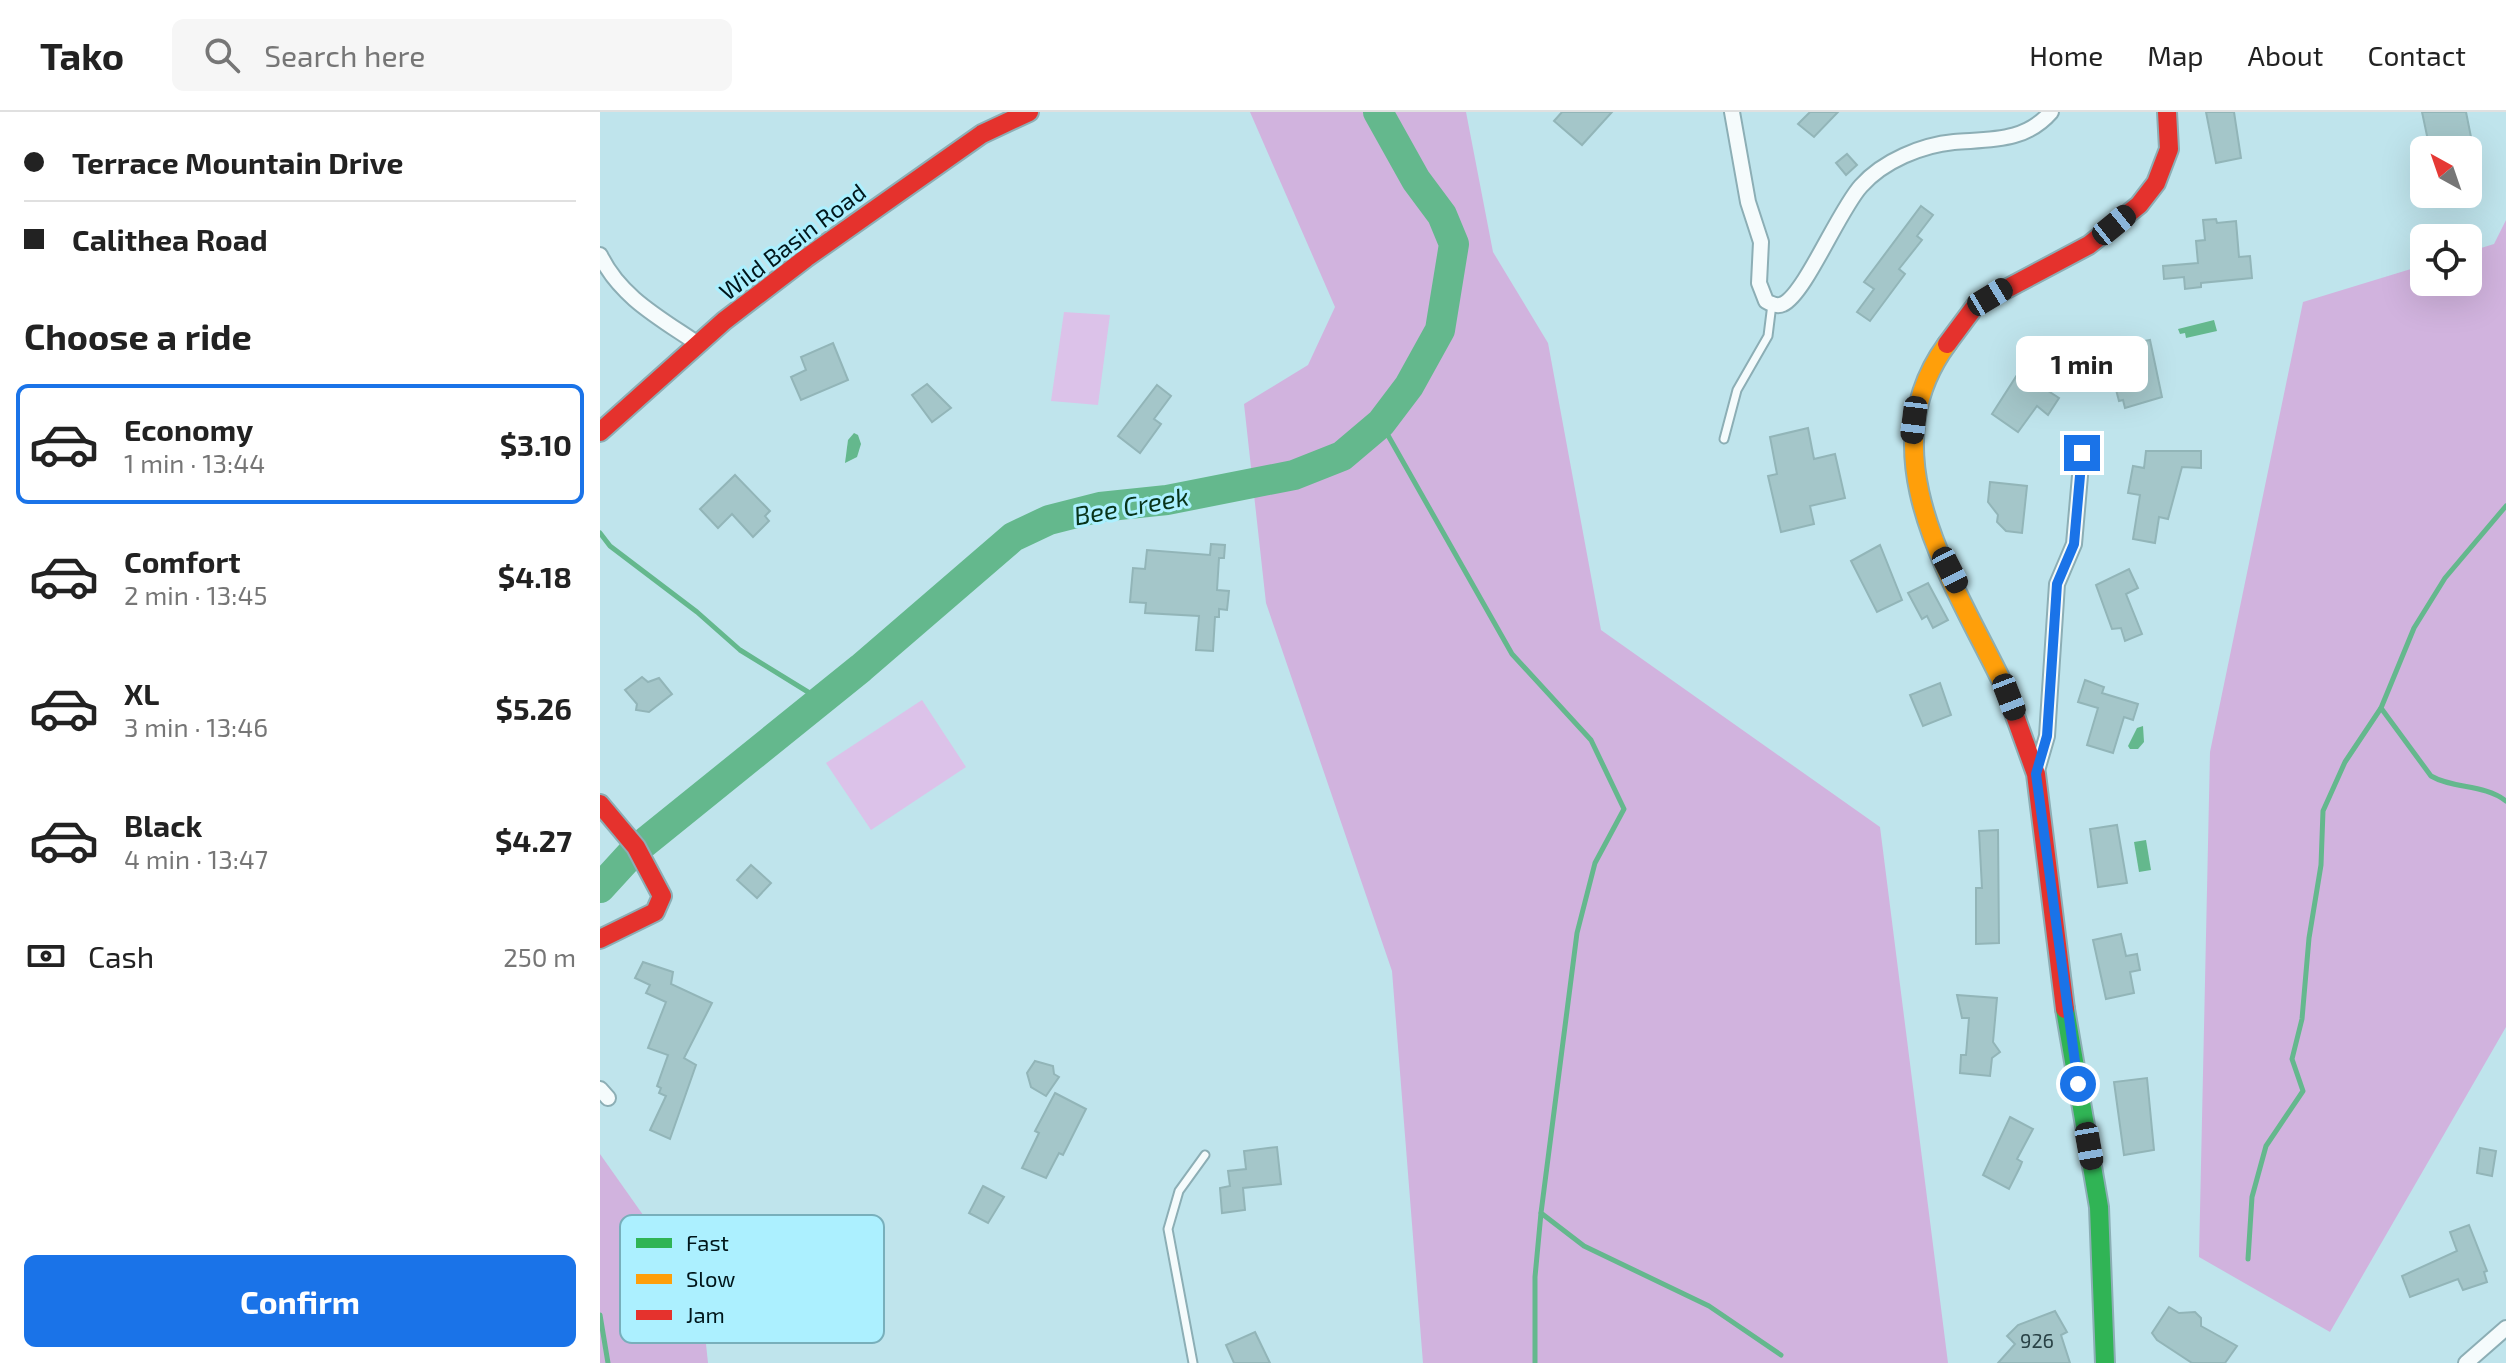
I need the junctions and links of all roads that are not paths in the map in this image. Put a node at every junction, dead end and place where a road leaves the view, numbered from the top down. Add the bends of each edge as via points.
1 (1029, 112) edge
2 (1732, 112) edge
3 (2051, 112) edge
4 (2167, 112) edge
5 (600, 255) edge
6 (1772, 304) junction
7 (698, 344) junction
8 (600, 432) edge
9 (1724, 439) dead end
10 (2082, 453) dead end
11 (2036, 774) junction
12 (600, 804) edge
13 (600, 939) edge
14 (1205, 1155) dead end
15 (2506, 1328) edge
16 (1193, 1363) edge
17 (2105, 1363) edge
18 (2466, 1363) edge

1 - 7 street, Wild Basin Road via 982,134 934,166
2 - 6 street via 1761,242 1759,283
3 - 6 street via 2024,133 1950,142 1894,160 1863,183 1840,212 1797,292 1784,304
4 - 11 street via 2169,149 2156,183 2139,205 2089,245 1976,305 1943,350 1914,420 1913,468 1930,530 2009,697
5 - 7 street via 611,278
6 - 9 lane via 1768,336 1737,390
7 - 8 street, Wild Basin Road
10 - 11 street via 2074,544 2057,584 2047,736
11 - 17 street via 2067,1022 2099,1207
12 - 13 street via 632,840 662,896 655,912
14 - 16 lane via 1179,1191 1168,1229
15 - 18 street

